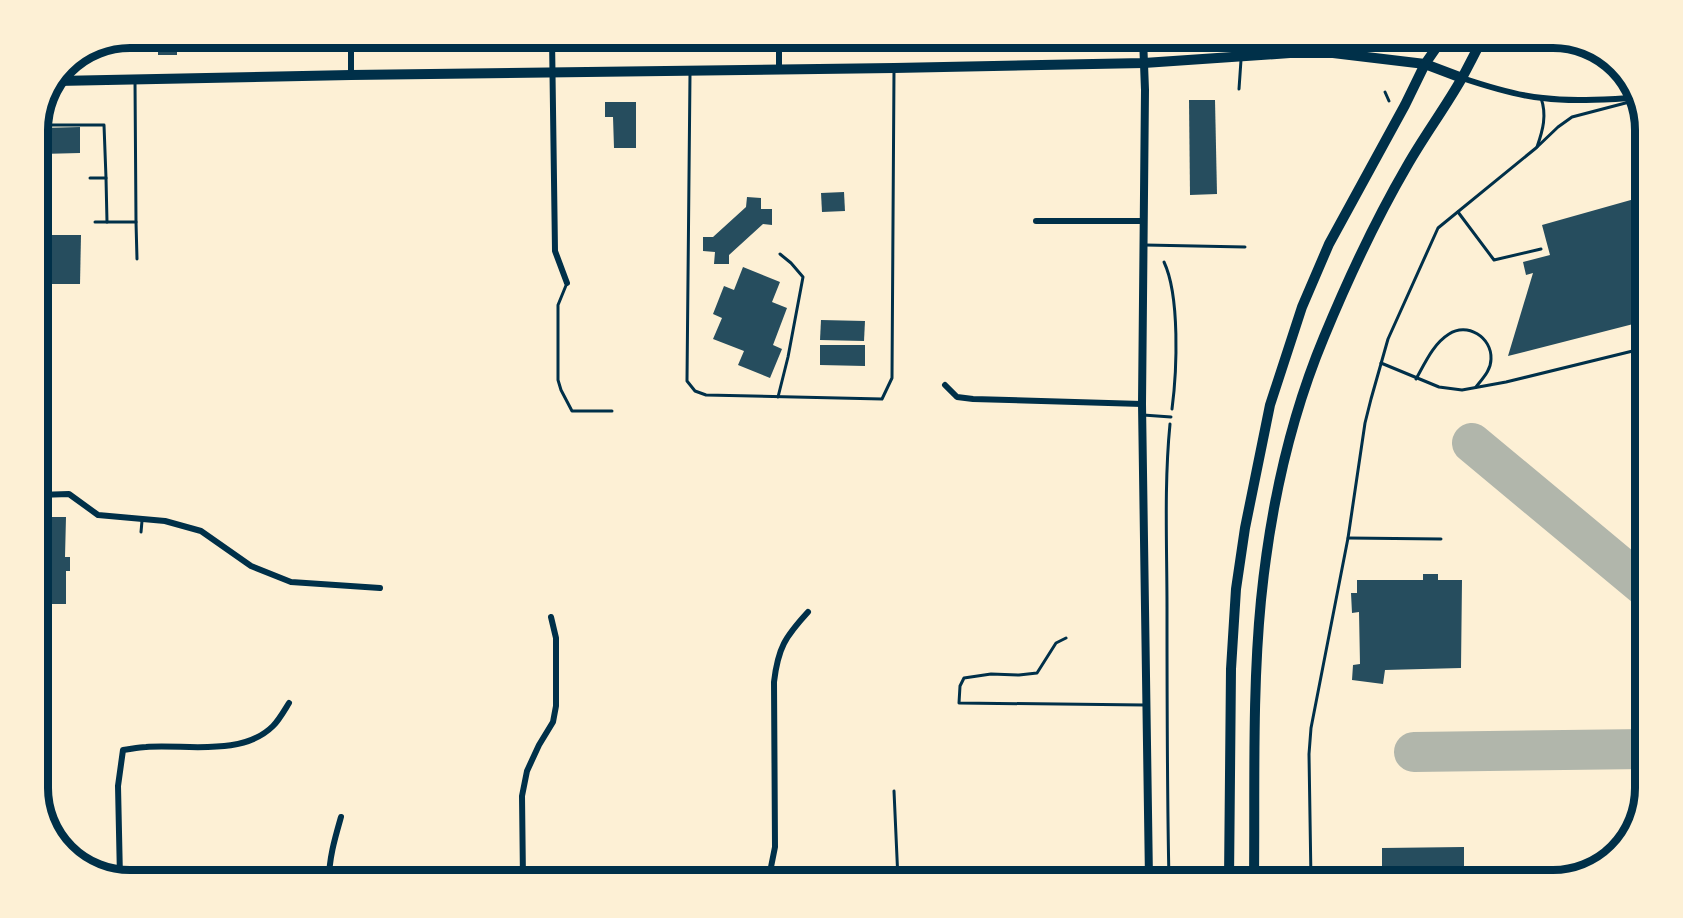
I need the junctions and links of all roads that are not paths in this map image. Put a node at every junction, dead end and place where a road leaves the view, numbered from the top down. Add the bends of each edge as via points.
1 (351, 48) edge
2 (552, 48) edge
3 (779, 48) edge
4 (1143, 48) edge
5 (1436, 48) edge
6 (1478, 48) edge
7 (1241, 56) junction
8 (1144, 63) junction
9 (1425, 64) junction
10 (894, 68) junction
11 (779, 70) junction
12 (690, 72) junction
13 (553, 73) junction
14 (351, 75) junction
15 (1462, 78) junction
16 (135, 79) junction
17 (65, 81) edge
18 (1239, 89) dead end
19 (1541, 98) junction
20 (1629, 99) edge
21 (1630, 101) edge
22 (48, 125) edge
23 (1536, 148) junction
24 (90, 178) dead end
25 (106, 178) junction
26 (1458, 212) junction
27 (1036, 221) dead end
28 (1144, 221) junction
29 (95, 222) dead end
30 (107, 222) junction
31 (136, 222) junction
32 (1143, 245) junction
33 (1245, 247) dead end
34 (1541, 249) dead end
35 (780, 254) dead end
36 (136, 259) dead end
37 (567, 283) joint
38 (1635, 350) edge
39 (1381, 363) junction
40 (1416, 379) junction
41 (945, 385) dead end
42 (1475, 388) junction
43 (778, 397) junction
44 (1142, 404) junction
45 (612, 411) dead end
46 (1142, 415) junction
47 (1171, 417) road end
48 (48, 495) edge
49 (98, 515) junction
50 (91, 518) dead end
51 (142, 519) junction
52 (141, 532) dead end
53 (1348, 538) junction
54 (1441, 539) dead end
55 (380, 588) dead end
56 (808, 612) dead end
57 (550, 617) dead end
58 (1066, 638) dead end
59 (289, 703) dead end
60 (1146, 705) junction
61 (894, 791) dead end
62 (341, 817) dead end
63 (120, 869) edge
64 (329, 870) edge
65 (523, 870) edge
66 (770, 870) edge
67 (898, 870) edge
68 (1149, 870) edge
69 (1229, 870) edge
70 (1254, 870) edge
71 (1311, 870) edge

1 - 14 street
2 - 13 street
3 - 11 street
4 - 8 street
5 - 9 main road
6 - 15 main road
7 - 8 main road
7 - 9 main road via 1333,53
7 - 18 lane
8 - 10 main road
8 - 28 street
9 - 15 main road
9 - 69 main road via 1329,244 1302,307 1270,405 1236,589 1231,669
10 - 11 main road
10 - 43 lane via 892,378 882,399
11 - 12 main road
12 - 13 main road
12 - 43 lane via 687,381 706,395
13 - 14 main road
13 - 37 street via 555,251
14 - 16 main road
15 - 19 street
15 - 70 main road via 1362,250 1323,339 1283,462 1261,601
16 - 17 main road
16 - 31 lane
19 - 20 street
19 - 23 lane via 1545,109
21 - 23 lane via 1572,117
22 - 25 lane via 104,125
23 - 26 lane
24 - 25 lane
25 - 30 lane
26 - 34 lane via 1494,260
26 - 39 lane via 1438,228
27 - 28 street
28 - 32 street
29 - 30 lane
30 - 31 lane
31 - 36 lane
32 - 33 lane
32 - 44 street
35 - 43 lane via 802,277
37 - 45 lane via 558,305 561,390 572,411
38 - 42 lane
39 - 40 lane
39 - 53 lane via 1365,423
40 - 42 lane via 1451,390
40 - 42 lane via 1440,341 1465,329 1483,338 1492,356 1486,374
41 - 44 street via 957,397 973,399
44 - 46 street
46 - 47 lane
46 - 60 street
48 - 49 street via 69,494
49 - 50 lane
49 - 51 street
51 - 52 lane
51 - 55 street via 201,531 251,567 291,582
53 - 54 lane
53 - 71 lane via 1311,728
56 - 66 street via 789,633 776,667 775,847
57 - 65 street via 556,638 556,706 553,723 527,771 522,796
58 - 60 lane via 1056,643 1036,673 964,678 959,703
59 - 63 street via 271,728 240,743 123,750 118,786
60 - 68 street
61 - 67 lane
62 - 64 street

